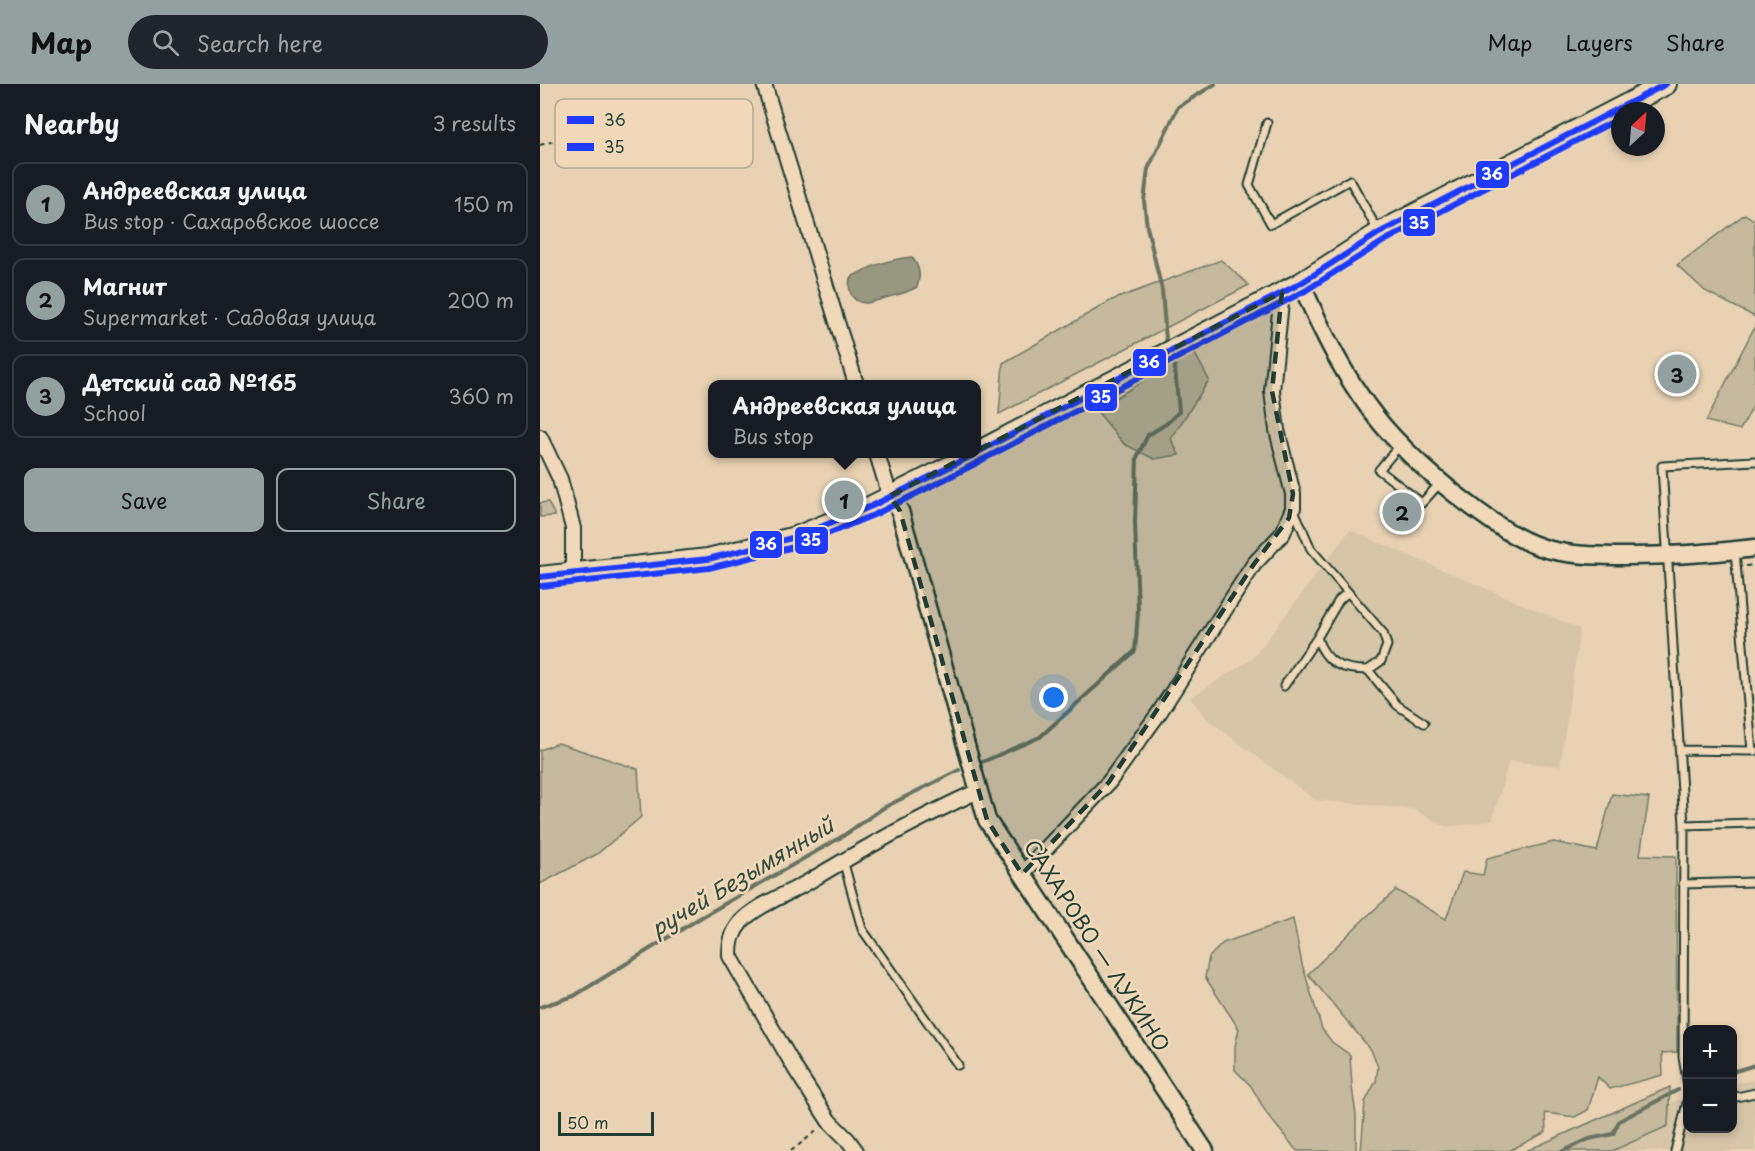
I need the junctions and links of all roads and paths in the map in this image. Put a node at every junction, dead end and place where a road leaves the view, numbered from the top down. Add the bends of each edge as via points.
1 (764, 84) edge
2 (1666, 84) edge
3 (1267, 123) dead end
4 (555, 141) edge
5 (540, 145) edge
6 (1379, 233) junction
7 (1301, 283) junction
8 (1282, 292) junction
9 (855, 380) edge
10 (540, 437) edge
11 (1400, 445) junction
12 (981, 450) edge
13 (879, 458) edge
14 (966, 458) edge
15 (1755, 461) edge
16 (1440, 482) junction
17 (890, 496) junction
18 (1293, 508) junction
19 (1755, 548) edge
20 (1735, 550) junction
21 (1668, 556) junction
22 (573, 572) junction
23 (540, 576) edge
24 (1347, 593) junction
25 (1317, 638) junction
26 (1368, 670) junction
27 (1284, 686) dead end
28 (1424, 723) dead end
29 (1680, 750) junction
30 (1754, 751) edge
31 (978, 791) junction
32 (1755, 823) edge
33 (1683, 825) junction
34 (843, 860) junction
35 (1022, 874) junction
36 (1755, 882) edge
37 (1683, 884) junction
38 (958, 1065) dead end
39 (1687, 1079) edge
40 (1755, 1093) edge
41 (1737, 1097) edge
42 (829, 1121) junction
43 (1683, 1121) edge
44 (792, 1151) edge
45 (856, 1151) edge
46 (1205, 1151) edge
47 (1675, 1151) edge

1 - 9 street
2 - 6 main road
3 - 6 lane via 1250,185 1271,224 1350,180
4 - 5 path
6 - 7 main road
7 - 8 main road
7 - 11 street via 1343,368 1374,415
8 - 12 main road
8 - 18 street via 1272,391
10 - 22 street via 560,479 573,528
11 - 16 street
11 - 16 lane via 1379,470 1422,504
13 - 17 street
14 - 17 main road
15 - 21 lane via 1662,466
16 - 21 street via 1510,533 1549,550 1585,556
17 - 22 main road via 796,537 752,549 663,565
17 - 31 street, САХАРОВО — ЛУКИНО via 900,511
18 - 24 lane via 1311,549
18 - 35 street via 1284,533 1254,564 1116,773
19 - 20 street
20 - 21 street
20 - 30 lane
21 - 29 lane
22 - 23 main road
24 - 25 lane
24 - 26 lane via 1383,633 1387,645 1381,661
25 - 26 lane via 1322,651 1334,663 1352,670
25 - 27 lane
26 - 28 lane via 1397,705
29 - 30 lane
29 - 33 lane
31 - 34 street
31 - 35 street, САХАРОВО — ЛУКИНО via 987,820
32 - 33 lane
33 - 37 lane
34 - 38 lane via 861,929
34 - 42 street via 743,920 731,940 730,956
35 - 46 street, САХАРОВО — ЛУКИНО
36 - 37 lane
37 - 39 lane via 1683,1057
40 - 41 lane
42 - 44 path
42 - 45 street
43 - 47 lane

